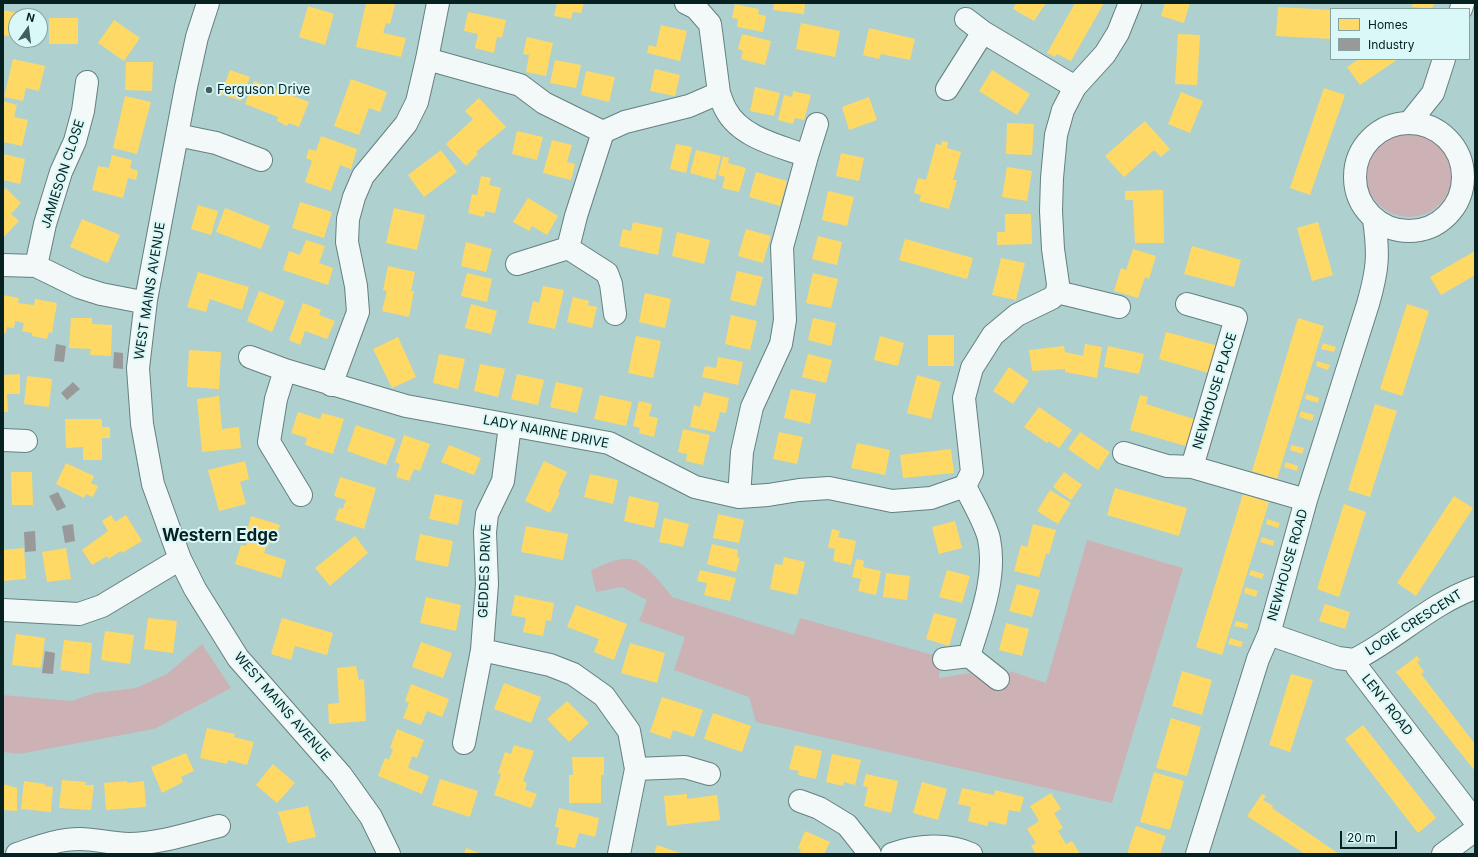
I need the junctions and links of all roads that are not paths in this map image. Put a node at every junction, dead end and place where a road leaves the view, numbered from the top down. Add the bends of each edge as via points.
1 (208, 3) edge
2 (438, 3) edge
3 (686, 3) edge
4 (1130, 3) edge
5 (966, 19) dead end
6 (983, 32) junction
7 (427, 59) junction
8 (1444, 60) edge
9 (87, 82) dead end
10 (1075, 87) junction
11 (947, 89) dead end
12 (719, 93) junction
13 (1433, 93) junction
14 (1409, 123) junction
15 (817, 124) dead end
16 (603, 132) junction
17 (177, 135) junction
18 (1447, 137) junction
19 (808, 156) junction
20 (261, 160) dead end
21 (1469, 179) edge
22 (1475, 203) edge
23 (1453, 209) junction
24 (1374, 219) junction
25 (1398, 230) junction
26 (568, 248) junction
27 (3, 264) edge
28 (517, 264) dead end
29 (36, 266) junction
30 (1376, 274) junction
31 (1057, 292) junction
32 (146, 300) junction
33 (1187, 304) dead end
34 (1119, 307) dead end
35 (615, 314) dead end
36 (250, 357) dead end
37 (285, 370) junction
38 (332, 385) junction
39 (510, 425) junction
40 (3, 440) edge
41 (26, 441) dead end
42 (1124, 453) dead end
43 (1192, 467) junction
44 (965, 486) junction
45 (301, 495) dead end
46 (739, 497) junction
47 (1306, 500) junction
48 (180, 559) junction
49 (1475, 588) edge
50 (3, 610) edge
51 (1269, 634) junction
52 (482, 650) junction
53 (969, 656) junction
54 (944, 659) dead end
55 (1354, 660) junction
56 (998, 679) dead end
57 (464, 743) dead end
58 (636, 768) junction
59 (709, 774) dead end
60 (800, 801) dead end
61 (1475, 821) edge
62 (219, 826) dead end
63 (1475, 830) edge
64 (17, 854) edge
65 (389, 854) edge
66 (619, 854) edge
67 (870, 854) edge
68 (892, 854) edge
69 (971, 854) edge
70 (1197, 854) edge
71 (1443, 854) edge

1 - 17 street, WEST MAINS AVENUE via 196,44
2 - 7 street
3 - 12 street via 696,8 710,24
4 - 10 street via 1118,33 1104,54
5 - 6 street
6 - 10 street
6 - 11 street
7 - 16 street via 520,85 544,103
7 - 38 street via 417,102 406,124 363,176 354,197 348,219 347,242 356,286 358,312
8 - 13 street
9 - 29 street, JAMIESON CLOSE via 75,141 61,172 45,224
10 - 31 street via 1063,110 1056,135 1052,178 1053,249
12 - 16 street via 689,106 624,122
12 - 19 street via 726,111 740,127 767,142
13 - 14 street
13 - 18 street
14 - 18 street via 1427,126
14 - 24 street via 1393,126 1378,133 1366,144 1358,159 1354,175 1356,192 1363,207
15 - 19 street
16 - 26 street
17 - 20 street via 216,143
17 - 32 street, WEST MAINS AVENUE
18 - 21 street
19 - 46 street via 782,247 785,320 781,344 752,407 742,452
21 - 23 street
22 - 23 street
23 - 25 street via 1442,220 1428,228
24 - 25 street
24 - 30 street, NEWHOUSE ROAD via 1378,249
25 - 30 street, NEWHOUSE ROAD via 1394,245
26 - 28 street
26 - 35 street via 607,272
27 - 29 street
29 - 32 street via 79,287 101,294 137,301
30 - 47 street, NEWHOUSE ROAD
31 - 34 street
31 - 44 street via 1052,298 1017,315 993,335 972,368 964,398 972,472
32 - 48 street, WEST MAINS AVENUE via 138,368 142,424 153,484
33 - 43 street, NEWHOUSE PLACE via 1236,318
36 - 37 street, LADY NAIRNE DRIVE
37 - 38 street, LADY NAIRNE DRIVE
37 - 45 street via 276,399 269,442
38 - 39 street, LADY NAIRNE DRIVE via 406,406
39 - 46 street, LADY NAIRNE DRIVE via 610,443 695,487
39 - 52 street, GEDDES DRIVE via 503,481 487,514 487,584
40 - 41 street
42 - 43 street, NEWHOUSE PLACE via 1167,466
43 - 47 street, NEWHOUSE PLACE
44 - 46 street, LADY NAIRNE DRIVE via 931,498 892,501 829,488
44 - 53 street via 989,539 990,575
47 - 51 street, NEWHOUSE ROAD
48 - 50 street via 91,611 79,614
48 - 65 street, WEST MAINS AVENUE via 195,589 238,658 341,775 371,817
49 - 55 street, LOGIE CRESCENT via 1424,614 1376,649
51 - 55 street, LENY ROAD via 1338,658
51 - 70 street, NEWHOUSE ROAD via 1258,659
52 - 57 street, GEDDES DRIVE
52 - 58 street via 556,667 573,674 604,696 628,731
53 - 54 street
53 - 56 street
55 - 61 street, LENY ROAD
58 - 59 street via 685,767
58 - 66 street
60 - 67 street via 819,808 847,825
62 - 64 street via 161,841 129,844 66,839
63 - 71 street
68 - 69 street via 930,846 960,849

